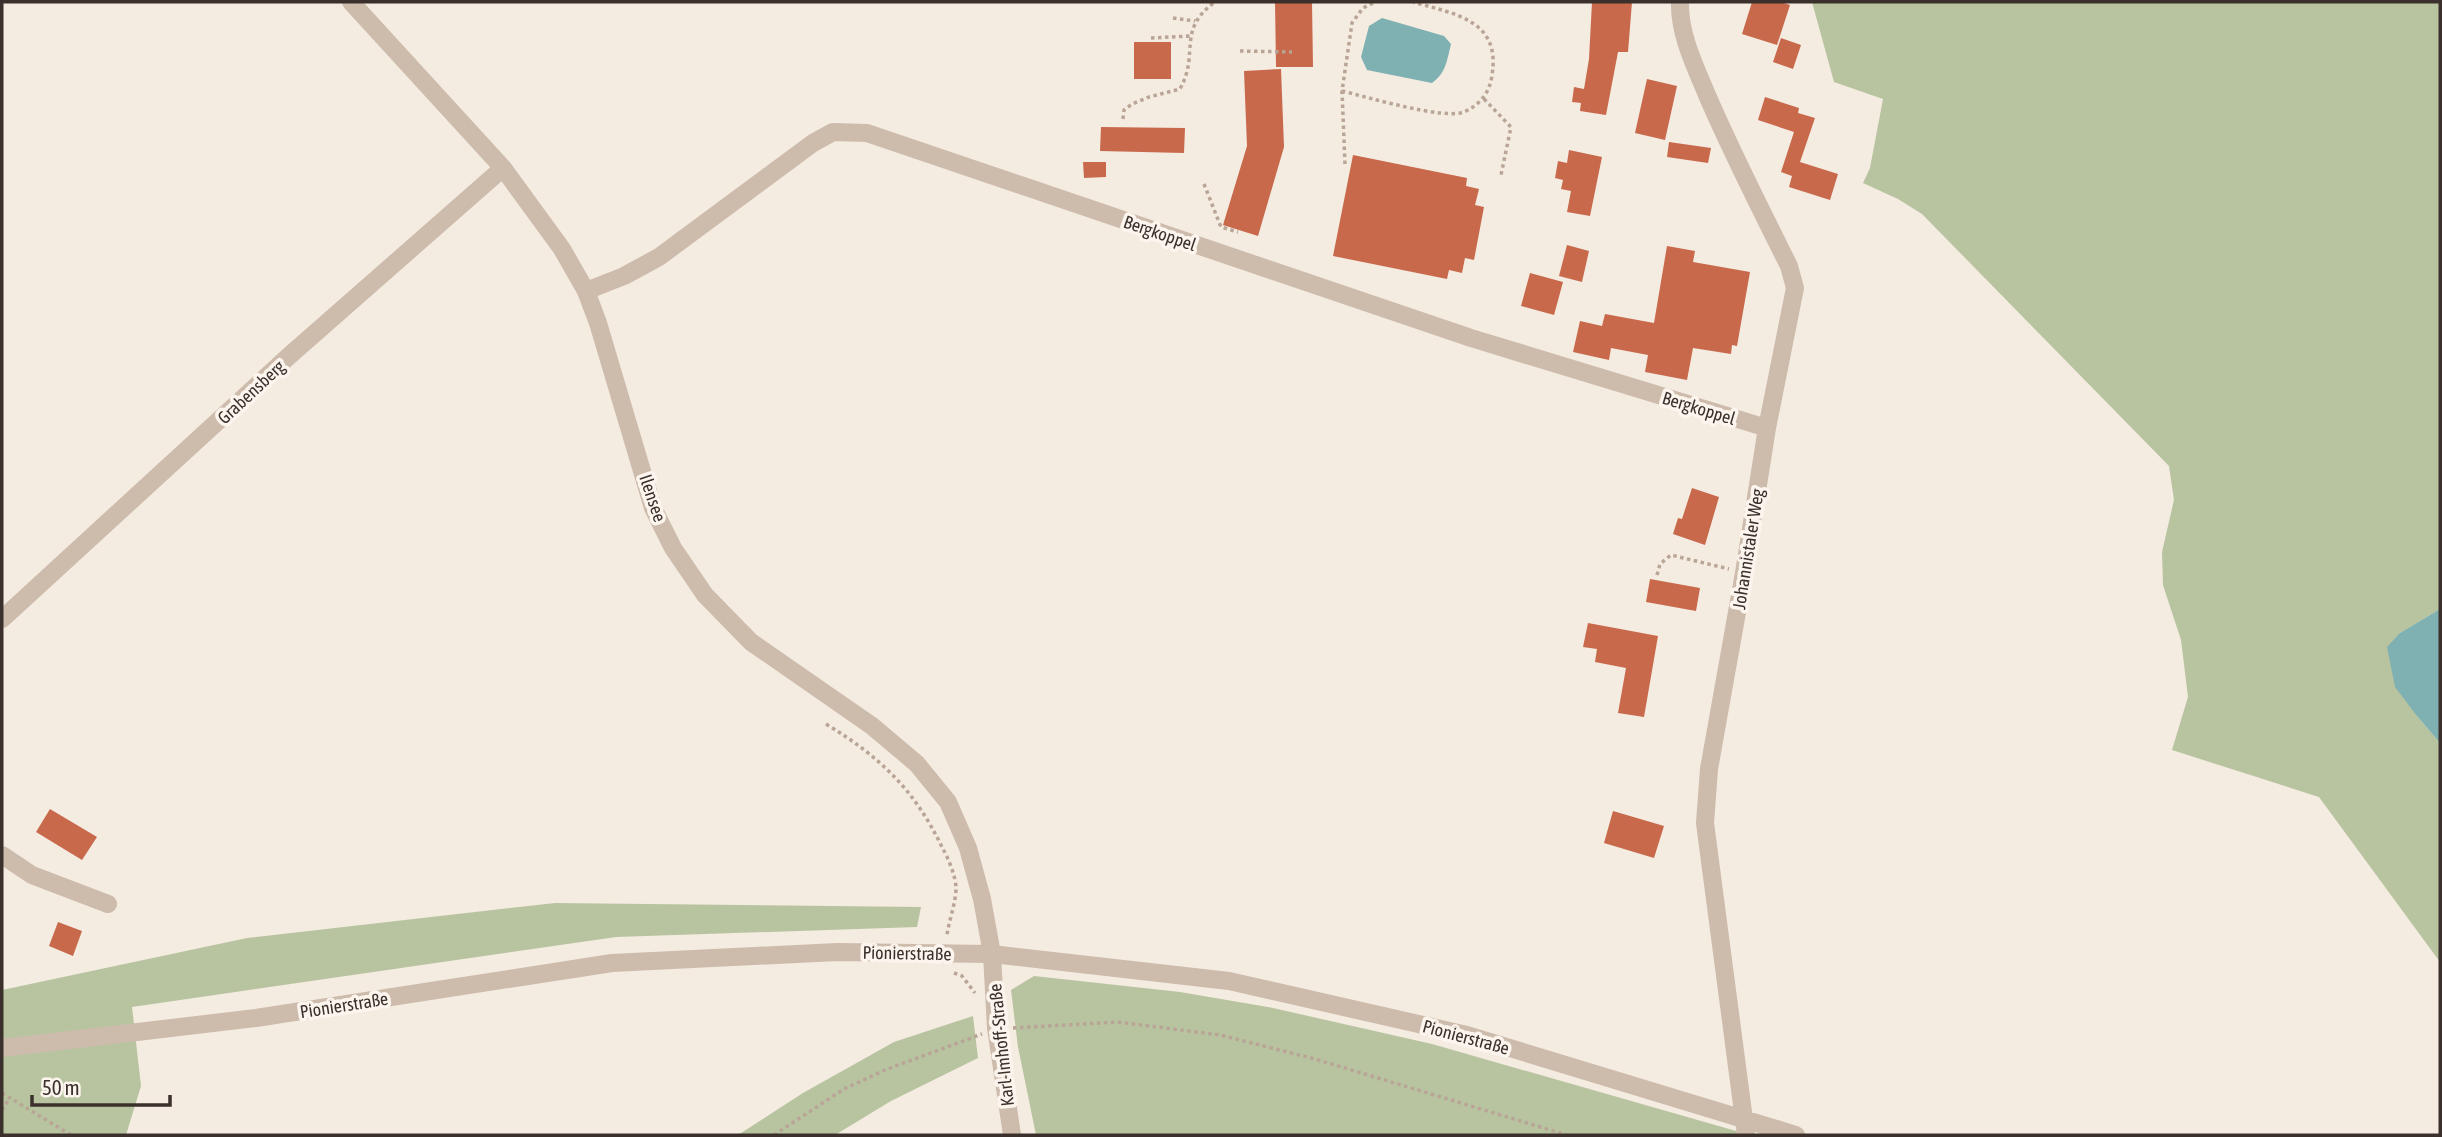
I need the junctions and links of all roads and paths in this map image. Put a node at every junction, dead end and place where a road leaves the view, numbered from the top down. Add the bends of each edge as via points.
1 (351, 2) edge
2 (1215, 2) edge
3 (1376, 2) edge
4 (1413, 2) edge
5 (1680, 2) edge
6 (1173, 18) dead end
7 (1195, 21) junction
8 (1190, 36) junction
9 (1151, 38) dead end
10 (1240, 51) dead end
11 (1292, 52) dead end
12 (1342, 91) junction
13 (1484, 99) junction
14 (1123, 119) dead end
15 (1345, 164) dead end
16 (503, 169) junction
17 (1501, 175) dead end
18 (1205, 184) dead end
19 (1237, 232) dead end
20 (586, 291) junction
21 (1767, 428) junction
22 (1744, 573) junction
23 (1657, 575) dead end
24 (2, 619) edge
25 (826, 724) dead end
26 (2, 855) edge
27 (108, 904) dead end
28 (943, 953) junction
29 (992, 954) junction
30 (976, 994) dead end
31 (989, 1031) junction
32 (985, 1046) dead end
33 (2, 1048) edge
34 (2, 1093) edge
35 (9, 1098) junction
36 (2, 1110) edge
37 (1745, 1127) edge
38 (71, 1135) edge
39 (774, 1135) edge
40 (1012, 1135) edge
41 (1567, 1135) edge
42 (1796, 1135) edge

1 - 16 street, Ilensee
2 - 7 path
3 - 12 path via 1363,8 1352,23
4 - 13 path via 1466,18 1489,36 1495,59
5 - 21 street, Johannistaler Weg via 1689,54 1795,288
6 - 7 path
7 - 8 path
8 - 9 path
8 - 14 path via 1191,61 1180,89 1132,104 1124,110
10 - 11 path
12 - 13 path via 1440,114 1463,113
12 - 15 path
13 - 17 path via 1511,127
16 - 20 street, Ilensee via 562,249
16 - 24 street, Grabensberg via 289,356
18 - 19 path via 1221,227
20 - 21 street, Bergkoppel via 659,257 833,132 867,133 1471,338
20 - 29 street, Ilensee via 653,509 673,548 705,595 751,642 872,726 918,764 948,802 968,848
21 - 22 street, Johannistaler Weg
22 - 23 path via 1671,555 1660,564
22 - 37 street, Johannistaler Weg via 1709,769 1705,823
25 - 28 path via 859,744 900,781 928,817 956,887
26 - 27 street via 32,875
28 - 29 street, Pionierstraße
28 - 30 path via 945,967 962,976
28 - 33 street, Pionierstraße via 837,952 612,963 256,1018
29 - 31 street, Karl-Imhoff-Straße
29 - 37 street, Pionierstraße via 1229,981 1467,1035
31 - 32 path
31 - 39 path via 844,1088
31 - 40 street, Karl-Imhoff-Straße
31 - 41 path via 1118,1023 1220,1035
34 - 35 path
35 - 36 path
35 - 38 path
37 - 42 street, Pionierstraße

